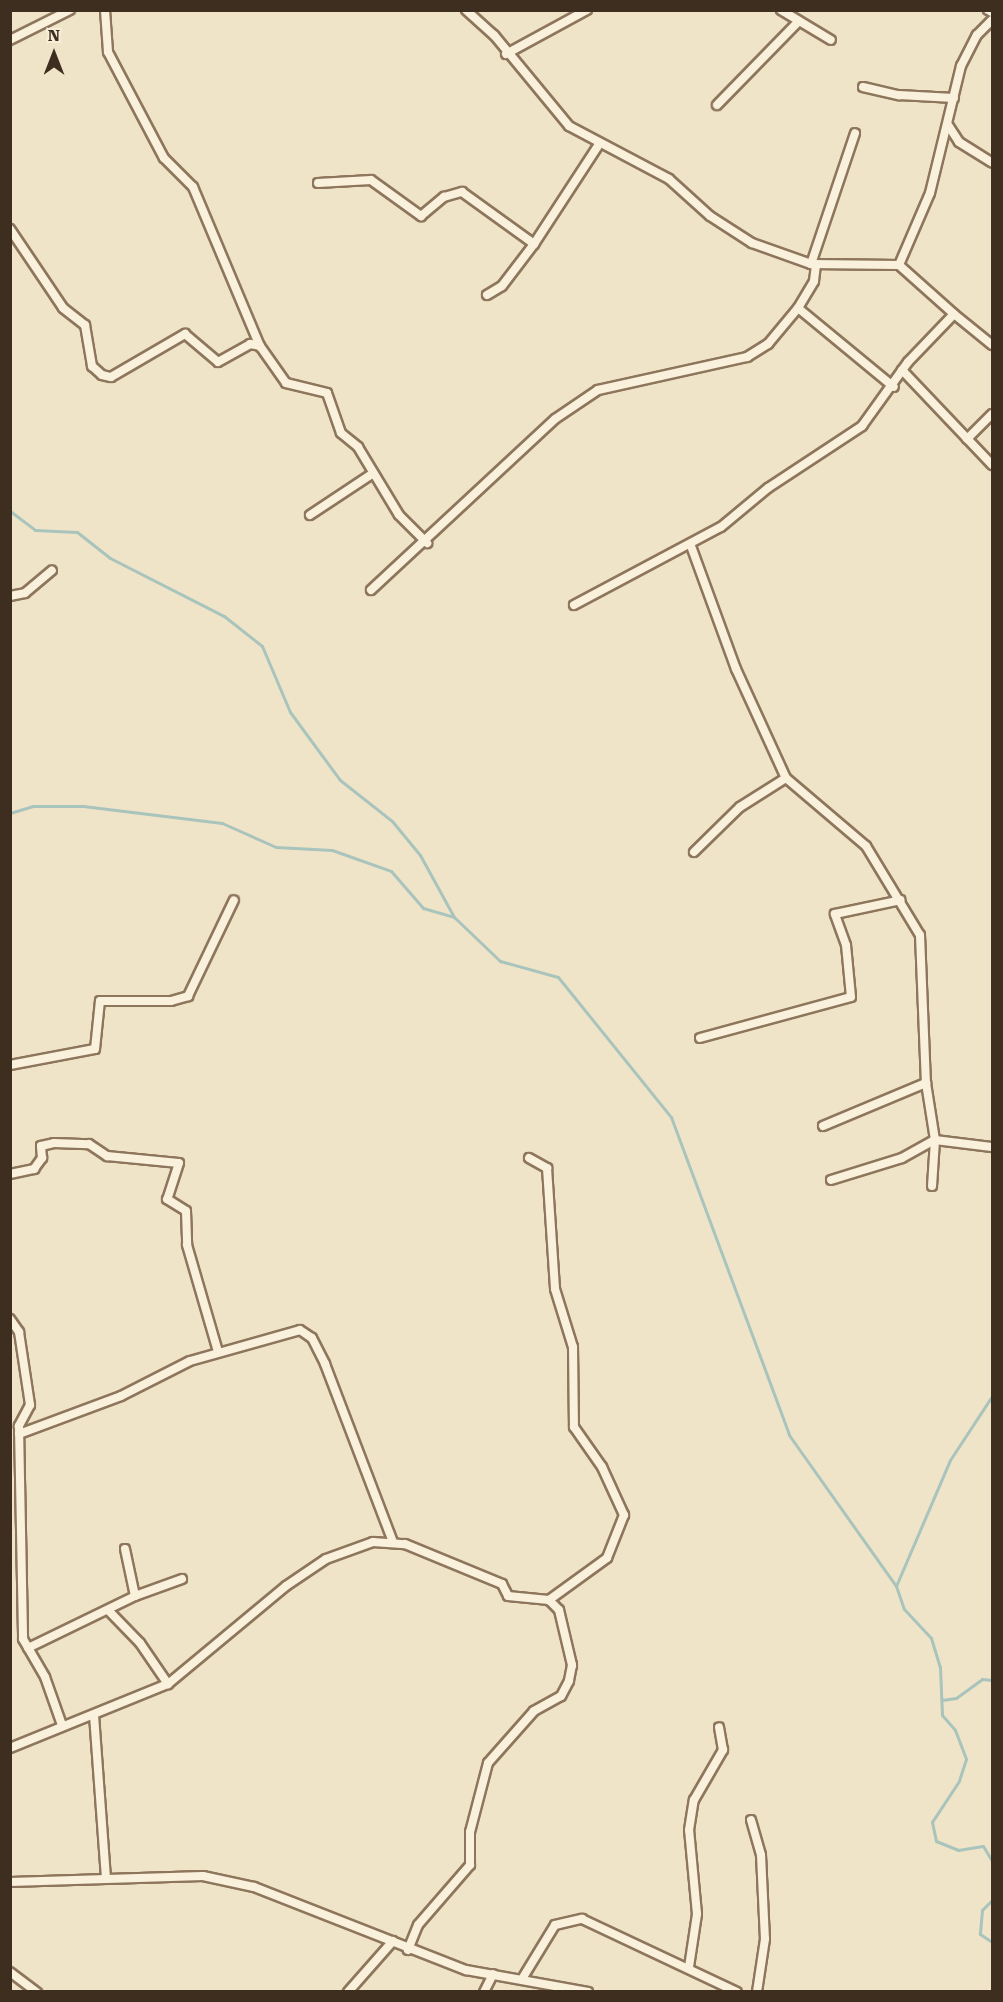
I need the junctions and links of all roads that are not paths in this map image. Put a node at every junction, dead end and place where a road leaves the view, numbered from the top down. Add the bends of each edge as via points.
1 (70, 10) edge
2 (105, 10) edge
3 (466, 10) edge
4 (587, 10) edge
5 (781, 10) edge
6 (988, 10) edge
7 (993, 12) edge
8 (993, 20) edge
9 (799, 21) junction
10 (10, 40) edge
11 (831, 40) dead end
12 (506, 54) junction
13 (863, 87) dead end
14 (954, 98) junction
15 (717, 105) dead end
16 (948, 125) junction
17 (855, 133) dead end
18 (598, 146) junction
19 (993, 164) edge
20 (318, 183) dead end
21 (10, 229) edge
22 (534, 244) junction
23 (814, 264) junction
24 (898, 264) junction
25 (487, 295) dead end
26 (798, 308) junction
27 (954, 314) junction
28 (993, 345) edge
29 (260, 346) junction
30 (902, 370) junction
31 (894, 387) junction
32 (993, 414) edge
33 (967, 439) junction
34 (993, 465) edge
35 (372, 474) junction
36 (310, 515) dead end
37 (427, 543) junction
38 (691, 546) junction
39 (52, 570) dead end
40 (372, 590) dead end
41 (10, 596) edge
42 (574, 605) dead end
43 (786, 778) junction
44 (694, 852) dead end
45 (234, 900) dead end
46 (901, 900) junction
47 (700, 1038) dead end
48 (10, 1065) edge
49 (926, 1083) junction
50 (823, 1126) dead end
51 (935, 1140) junction
52 (993, 1147) edge
53 (529, 1158) dead end
54 (10, 1174) edge
55 (831, 1180) dead end
56 (932, 1186) dead end
57 (10, 1319) edge
58 (218, 1352) junction
59 (19, 1434) junction
60 (393, 1542) junction
61 (125, 1549) dead end
62 (182, 1579) dead end
63 (135, 1596) junction
64 (549, 1600) junction
65 (108, 1610) junction
66 (28, 1648) junction
67 (168, 1684) junction
68 (94, 1715) junction
69 (62, 1725) junction
70 (719, 1726) dead end
71 (10, 1748) edge
72 (751, 1820) dead end
73 (106, 1877) junction
74 (10, 1882) edge
75 (393, 1941) junction
76 (408, 1950) junction
77 (689, 1967) junction
78 (10, 1972) edge
79 (493, 1974) junction
80 (522, 1979) junction
81 (36, 1992) edge
82 (348, 1992) edge
83 (484, 1992) edge
84 (588, 1992) edge
85 (737, 1992) edge
86 (757, 1992) edge

1 - 10 street
2 - 29 street via 108,52 164,158 193,187
3 - 12 street
4 - 12 street
5 - 9 street
6 - 7 street
8 - 14 street via 969,49
9 - 11 street
9 - 15 street
12 - 18 street via 569,126
13 - 14 street via 898,95
14 - 16 street
16 - 19 street via 959,142
16 - 24 street via 930,193
17 - 23 street
18 - 22 street
18 - 23 street via 669,178 710,216 752,243
20 - 22 street via 371,180 421,216 444,197 462,192
21 - 29 street via 63,308 85,325 92,366 102,375 111,377 185,334 218,362 250,344
22 - 25 street via 502,286
23 - 24 street
23 - 26 street via 814,280
24 - 27 street
26 - 31 street
26 - 37 street via 768,344 747,357 598,390 555,420
27 - 28 street
27 - 30 street
29 - 35 street via 286,383 327,393 341,433 358,447
30 - 31 street
30 - 33 street
31 - 38 street via 862,426
32 - 33 street
33 - 34 street
35 - 36 street
35 - 37 street
37 - 40 street
38 - 42 street
38 - 43 street via 736,669
39 - 41 street via 25,593
43 - 44 street via 740,807
43 - 46 street via 866,846
45 - 48 street via 188,996 171,1001 100,1001 95,1049
46 - 47 street via 835,914 846,945 851,997
46 - 49 street via 920,935
49 - 50 street
49 - 51 street
51 - 52 street
51 - 55 street via 902,1158
51 - 56 street
53 - 64 street via 546,1168 555,1289 573,1347 574,1427 602,1467 624,1515 608,1558
54 - 58 street via 29,1173 40,1163 41,1146 54,1143 88,1144 107,1156 179,1163 166,1199 186,1211 192,1267
57 - 59 street via 19,1332 30,1405
58 - 59 street via 72,1417
58 - 60 street via 300,1330 312,1338
59 - 66 street via 23,1639
60 - 64 street via 502,1584 508,1596
60 - 67 street via 373,1542 326,1559 260,1604
61 - 63 street
62 - 63 street
63 - 65 street
64 - 76 street via 559,1610 572,1665 569,1681 561,1696 534,1711 488,1763 471,1832 470,1865 418,1925
65 - 66 street
65 - 67 street
66 - 69 street
67 - 68 street
68 - 69 street
68 - 73 street
69 - 71 street
70 - 77 street via 723,1750 694,1800 689,1830 697,1914
72 - 86 street via 761,1855 764,1916
73 - 74 street
73 - 75 street via 171,1873 254,1887
75 - 76 street
75 - 82 street
76 - 79 street
77 - 80 street via 582,1919 555,1925
77 - 85 street
78 - 81 street
79 - 80 street
79 - 83 street
80 - 84 street

